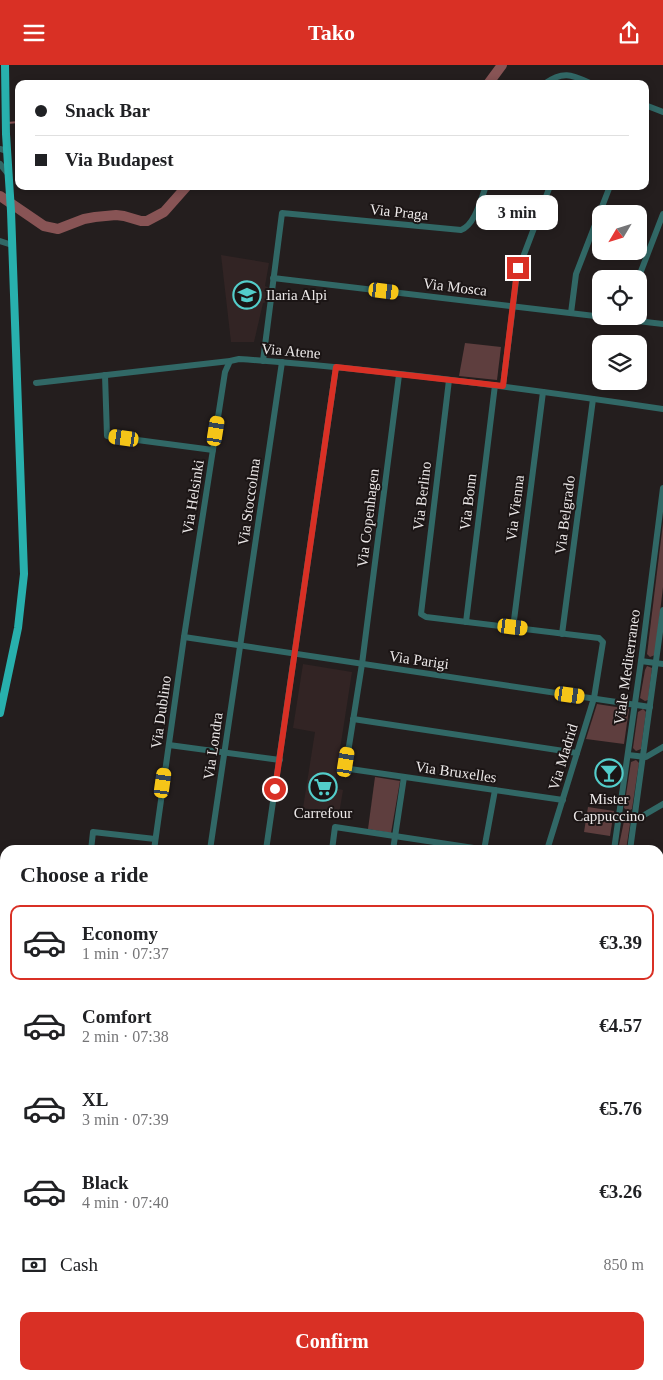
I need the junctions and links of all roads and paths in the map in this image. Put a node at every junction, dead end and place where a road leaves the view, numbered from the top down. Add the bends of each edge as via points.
1 (5, 65) edge
2 (550, 80) edge
3 (584, 80) edge
4 (649, 107) edge
5 (663, 113) edge
6 (6, 133) junction
7 (0, 141) edge
8 (2, 151) edge
9 (0, 165) edge
10 (9, 176) junction
11 (484, 190) edge
12 (548, 190) edge
13 (608, 190) edge
14 (663, 213) edge
15 (0, 241) edge
16 (12, 245) junction
17 (641, 270) edge
18 (273, 278) junction
19 (512, 306) junction
20 (571, 313) junction
21 (592, 315) edge
22 (647, 321) edge
23 (663, 324) edge
24 (230, 361) junction
25 (263, 361) junction
26 (282, 362) junction
27 (336, 367) junction
28 (105, 375) junction
29 (399, 375) junction
30 (449, 380) junction
31 (36, 383) dead end
32 (495, 385) junction
33 (503, 386) junction
34 (543, 392) junction
35 (593, 399) junction
36 (663, 409) edge
37 (213, 450) junction
38 (663, 488) edge
39 (663, 610) edge
40 (466, 622) junction
41 (513, 627) junction
42 (562, 634) junction
43 (184, 637) junction
44 (240, 645) junction
45 (295, 654) junction
46 (641, 661) junction
47 (660, 663) edge
48 (362, 664) junction
49 (594, 698) junction
50 (634, 704) junction
51 (650, 707) junction
52 (0, 710) edge
53 (353, 719) junction
54 (168, 745) junction
55 (663, 747) edge
56 (224, 753) junction
57 (577, 753) junction
58 (628, 755) junction
59 (643, 757) junction
60 (280, 761) junction
61 (347, 767) joint
62 (404, 777) junction
63 (495, 790) junction
64 (562, 800) junction
65 (663, 804) edge
66 (620, 815) junction
67 (635, 817) junction
68 (395, 837) junction
69 (155, 839) junction
70 (92, 845) edge
71 (154, 845) edge
72 (211, 845) edge
73 (267, 845) edge
74 (333, 845) edge
75 (394, 845) edge
76 (447, 845) edge
77 (487, 845) edge
78 (548, 845) edge
79 (615, 845) edge
80 (631, 845) edge

1 - 6 main road
2 - 3 street via 564,74
4 - 5 street
6 - 7 street
6 - 8 main road
8 - 10 main road
9 - 10 street
10 - 16 main road
11 - 18 street, Via Praga via 468,226 461,230 282,213
12 - 19 street via 518,270
13 - 20 street via 576,274
14 - 17 street
15 - 16 street
16 - 52 main road via 24,574 18,628
18 - 19 street, Via Mosca
18 - 25 street
19 - 20 street, Via Mosca
19 - 33 street
20 - 21 street, Via Mosca
22 - 23 street, Via Mosca
24 - 25 street, Via Atene
24 - 28 street, Via Atene
24 - 37 street, Via Helsinki via 225,372
25 - 26 street, Via Atene
26 - 27 street, Via Atene
26 - 44 street, Via Stoccolma
27 - 29 street, Via Atene
27 - 45 street
28 - 31 street, Via Atene
28 - 37 street via 107,435
29 - 30 street, Via Atene
29 - 48 street, Via Copenhagen
30 - 32 street, Via Atene
30 - 40 street, Via Berlino via 421,610 426,617
32 - 33 street, Via Atene
32 - 40 street, Via Bonn
33 - 34 street, Via Atene
34 - 35 street, Via Atene
34 - 41 street, Via Vienna
35 - 36 street, Via Atene
35 - 42 street, Via Belgrado
37 - 43 street, Via Helsinki
38 - 46 street, Viale Mediterraneo
39 - 47 street, Viale Mediterraneo
40 - 41 street
41 - 42 street
42 - 49 street, Via Madrid via 602,641
43 - 44 street, Via Parigi
43 - 54 street, Via Dublino
44 - 45 street, Via Parigi
44 - 56 street, Via Londra
45 - 48 street, Via Parigi
45 - 60 street
46 - 47 street
46 - 50 street, Viale Mediterraneo
47 - 51 street, Viale Mediterraneo
48 - 49 street, Via Parigi
48 - 53 street, Via Copenhagen
49 - 50 street, Via Parigi
49 - 57 street, Via Madrid
50 - 51 street, Via Parigi
50 - 58 street, Viale Mediterraneo
51 - 59 street, Viale Mediterraneo
53 - 57 street
53 - 61 street, Via Copenhagen
54 - 56 street
54 - 69 street, Via Dublino
55 - 59 street
56 - 60 street
56 - 72 street, Via Londra
57 - 64 street, Via Madrid
58 - 59 street
58 - 66 street, Viale Mediterraneo
59 - 67 street, Viale Mediterraneo
60 - 73 street
61 - 62 street, Via Bruxelles
62 - 63 street, Via Bruxelles
62 - 68 street
63 - 64 street, Via Bruxelles
63 - 77 street
64 - 78 street, Via Madrid
65 - 67 street via 639,818
66 - 67 street
66 - 79 street, Viale Mediterraneo
67 - 80 street, Viale Mediterraneo
68 - 74 street via 335,827
68 - 75 street
68 - 76 street
69 - 70 street via 93,832
69 - 71 street, Via Dublino

